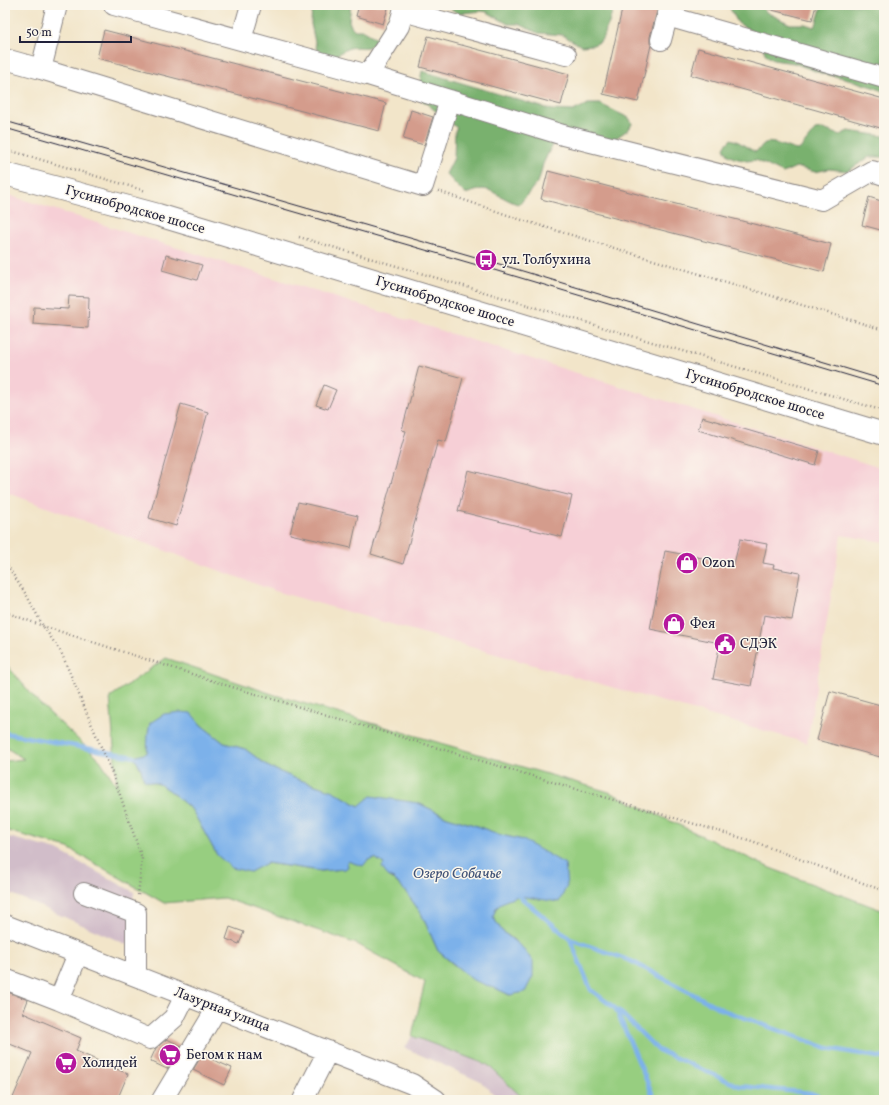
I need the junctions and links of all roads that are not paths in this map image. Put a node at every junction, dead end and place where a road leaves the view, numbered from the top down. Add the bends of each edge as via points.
1 (57, 5) edge
2 (114, 5) edge
3 (251, 5) edge
4 (404, 8) edge
5 (669, 11) edge
6 (241, 40) junction
7 (662, 40) dead end
8 (566, 55) dead end
9 (5, 59) edge
10 (41, 69) junction
11 (368, 75) junction
12 (884, 78) edge
13 (450, 100) junction
14 (5, 174) edge
15 (884, 175) edge
16 (884, 434) edge
17 (84, 893) dead end
18 (5, 926) edge
19 (78, 954) junction
20 (136, 976) junction
21 (5, 979) edge
22 (185, 996) junction
23 (59, 1000) junction
24 (217, 1008) junction
25 (328, 1051) junction
26 (162, 1100) edge
27 (303, 1100) edge
28 (436, 1100) edge

1 - 10 street
2 - 6 street
3 - 6 street
4 - 8 street
4 - 11 street via 399,26
5 - 7 street
5 - 12 street
6 - 11 street
9 - 10 street
10 - 13 street via 423,186
11 - 13 street
13 - 15 street via 563,135 822,200 872,171
14 - 16 main road, Гусинобродское шоссе via 158,215
17 - 20 street via 136,913
18 - 19 street, Лазурная улица
19 - 20 street, Лазурная улица
19 - 23 street
20 - 22 street, Лазурная улица
21 - 23 street
22 - 23 street via 174,1018 150,1038
22 - 24 street, Лазурная улица
24 - 25 street, Лазурная улица
24 - 26 street
25 - 27 street
25 - 28 street, Лазурная улица via 412,1084

